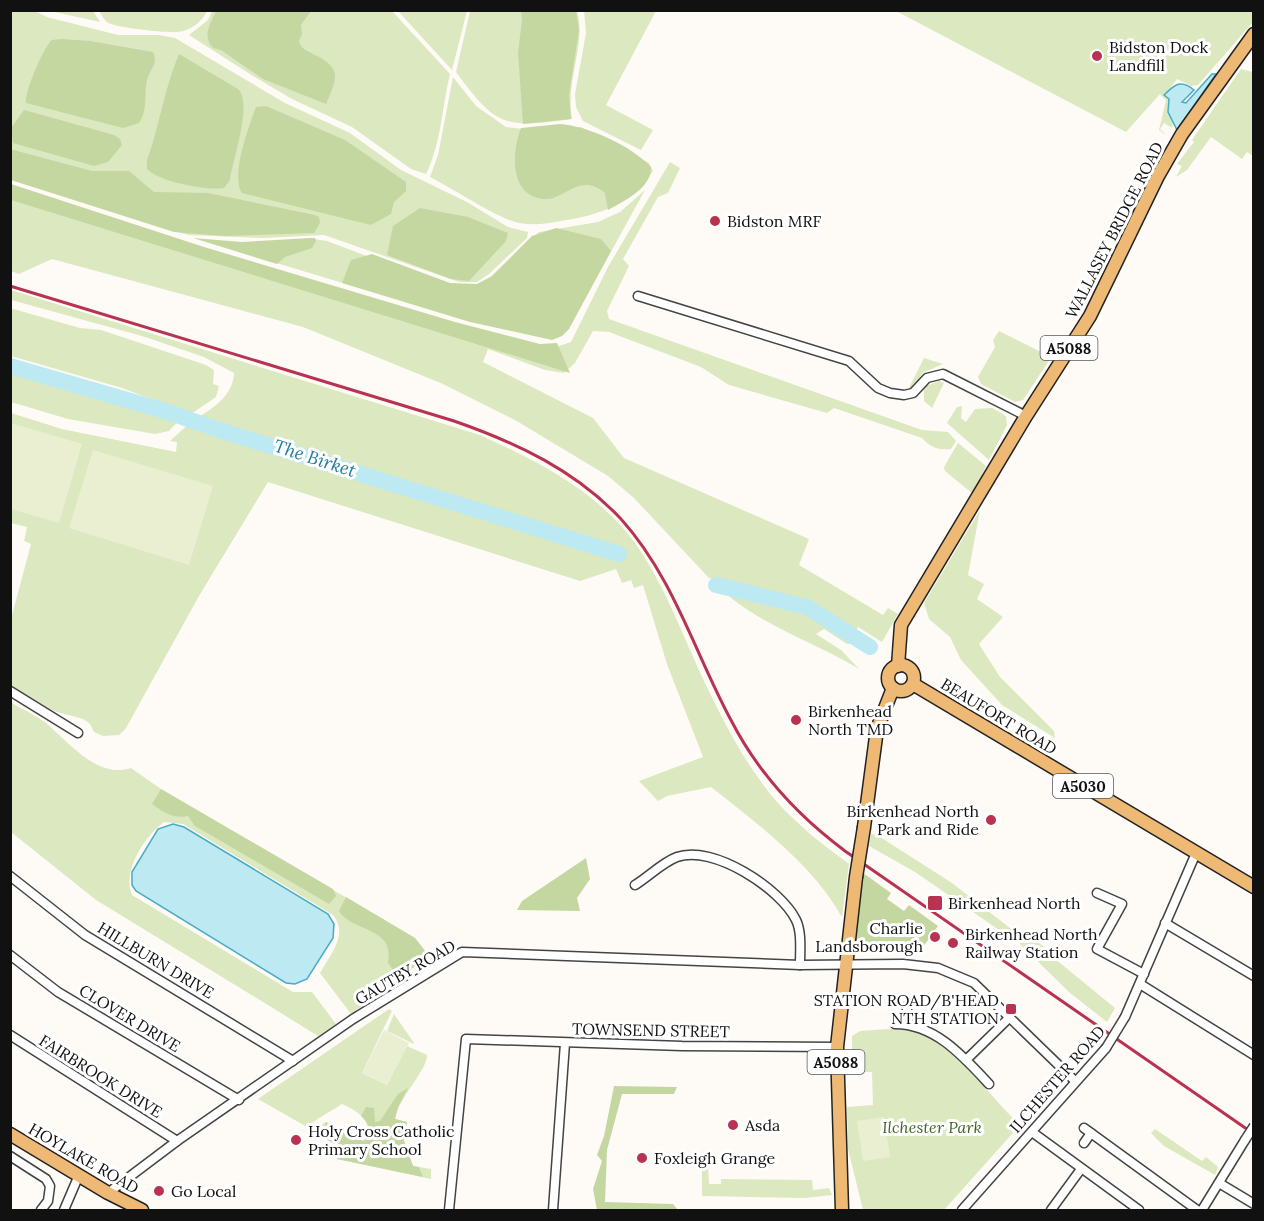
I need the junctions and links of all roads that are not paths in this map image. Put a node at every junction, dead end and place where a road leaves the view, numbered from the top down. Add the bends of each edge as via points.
1 (1254, 34) edge
2 (638, 296) dead end
3 (1026, 416) junction
4 (898, 666) junction
5 (913, 684) junction
6 (893, 688) junction
7 (10, 691) edge
8 (78, 733) dead end
9 (1196, 853) junction
10 (10, 876) edge
11 (636, 885) dead end
12 (1254, 887) edge
13 (1097, 893) dead end
14 (1165, 923) junction
15 (10, 955) edge
16 (800, 965) junction
17 (846, 966) junction
18 (1144, 974) junction
19 (1254, 976) edge
20 (1140, 984) junction
21 (907, 1006) dead end
22 (1009, 1018) junction
23 (895, 1024) dead end
24 (907, 1024) junction
25 (10, 1035) edge
26 (565, 1043) junction
27 (837, 1047) junction
28 (1254, 1056) edge
29 (966, 1060) junction
30 (293, 1061) junction
31 (1076, 1082) junction
32 (989, 1084) dead end
33 (239, 1100) junction
34 (1254, 1126) edge
35 (1032, 1132) junction
36 (10, 1134) edge
37 (177, 1142) junction
38 (1084, 1143) dead end
39 (10, 1156) edge
40 (841, 1159) junction
41 (1081, 1169) junction
42 (79, 1175) junction
43 (1219, 1183) junction
44 (108, 1193) junction
45 (1254, 1204) edge
46 (1133, 1209) edge
47 (41, 1210) edge
48 (64, 1210) edge
49 (142, 1210) edge
50 (449, 1210) edge
51 (553, 1210) edge
52 (842, 1210) edge
53 (849, 1210) edge
54 (962, 1210) edge
55 (1051, 1210) edge
56 (1197, 1210) edge
57 (1202, 1210) edge

1 - 3 main road, WALLASEY BRIDGE ROAD / A5088 via 1182,134 1090,316
2 - 3 street via 849,361 878,388 890,393 913,393 927,378 943,374
3 - 4 main road, WALLASEY BRIDGE ROAD / A5088 via 901,625
4 - 5 main road via 911,670
4 - 6 main road via 890,673
5 - 6 main road via 903,691
5 - 9 main road, BEAUFORT ROAD / A5030
6 - 17 main road, A5088, bridge via 877,729
7 - 8 street
9 - 12 main road, BEAUFORT ROAD / A5030
9 - 14 street, ILCHESTER ROAD
10 - 30 street, HILLBURN DRIVE via 85,935
11 - 16 street via 677,857 703,854 730,862 788,904 798,923
13 - 18 street via 1122,904 1097,949
14 - 18 street, ILCHESTER ROAD
14 - 19 street
15 - 33 street, CLOVER DRIVE via 58,992
16 - 17 street, GAUTBY ROAD
16 - 30 street, GAUTBY ROAD via 462,952
17 - 22 street, GAUTBY ROAD via 903,964 938,968 974,982
17 - 27 main road, A5088
18 - 20 street, ILCHESTER ROAD
20 - 28 street
20 - 31 street, ILCHESTER ROAD, bridge via 1106,1048
21 - 24 street
22 - 29 street
22 - 31 street, GAUTBY ROAD
23 - 24 street
24 - 29 street via 929,1031
25 - 37 street, FAIRBROOK DRIVE
26 - 27 street, TOWNSEND STREET
26 - 50 street, TOWNSEND STREET via 466,1038
26 - 51 street
27 - 40 main road, A5088
29 - 32 street
30 - 33 street, GAUTBY ROAD
31 - 35 street, ILCHESTER ROAD
33 - 37 street, GAUTBY ROAD
34 - 43 street, bridge
35 - 41 street
35 - 54 street, ILCHESTER ROAD
36 - 42 main road, HOYLAKE ROAD
37 - 44 street, GAUTBY ROAD
38 - 56 street via 1088,1131
39 - 47 street via 46,1179 50,1186 48,1201
40 - 52 main road, A5088
40 - 53 main road, A5088
41 - 46 street
41 - 55 street
42 - 44 main road, HOYLAKE ROAD
42 - 48 street
43 - 45 street
43 - 57 street
44 - 49 main road, HOYLAKE ROAD

